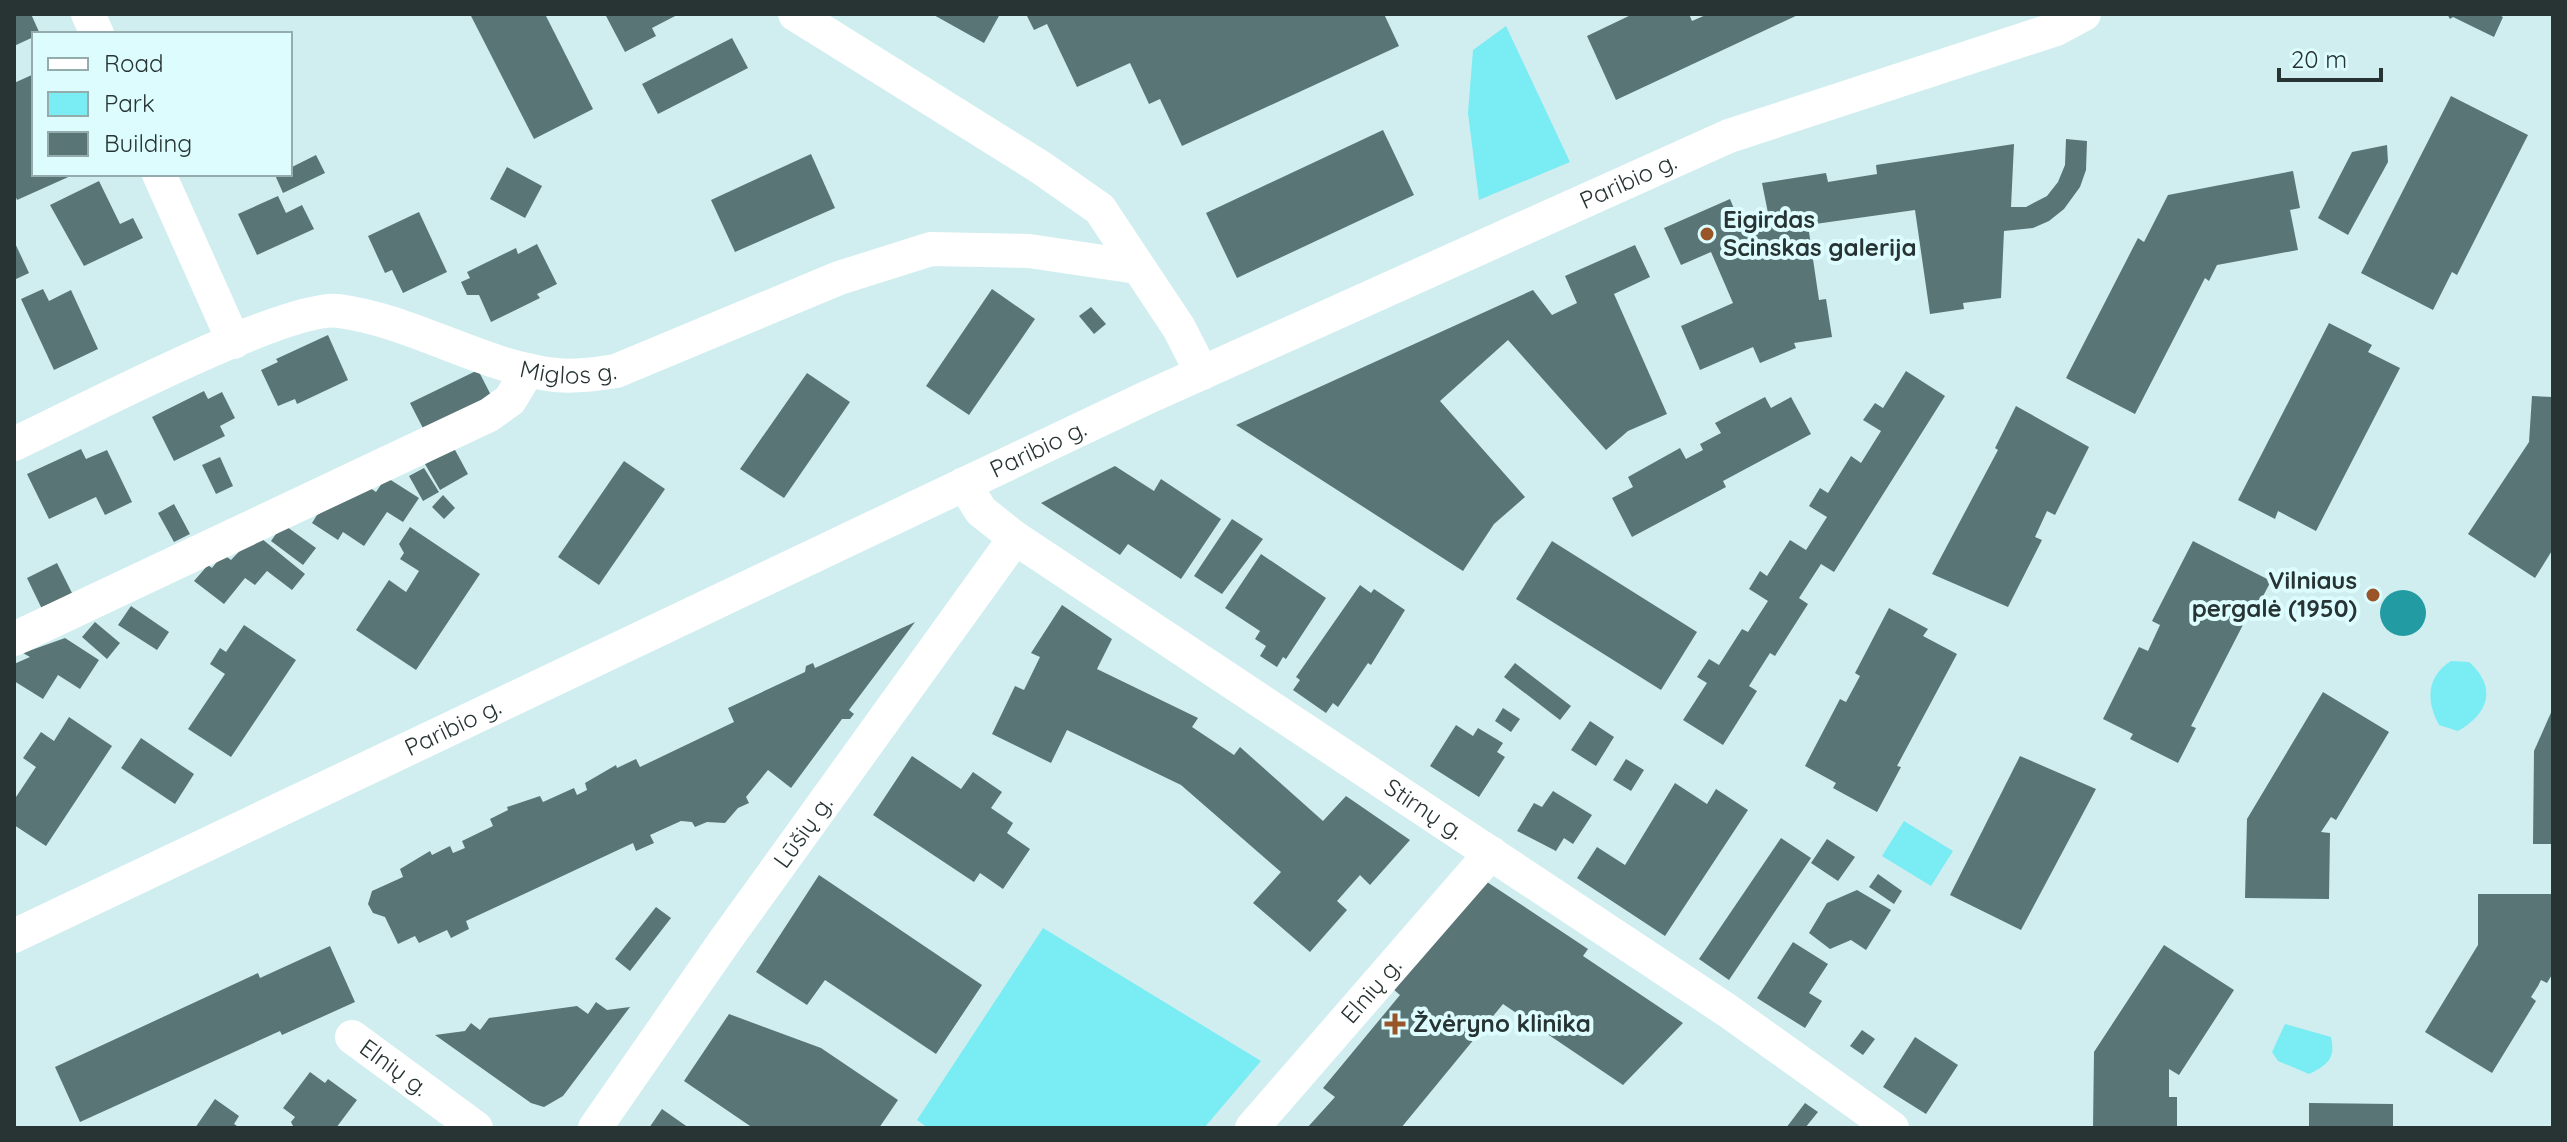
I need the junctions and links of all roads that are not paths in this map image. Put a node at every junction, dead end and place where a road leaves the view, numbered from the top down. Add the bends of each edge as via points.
1 (795, 14) edge
2 (2084, 14) edge
3 (160, 176) edge
4 (1137, 267) junction
5 (234, 342) junction
6 (528, 370) junction
7 (1202, 373) junction
8 (14, 444) edge
9 (964, 484) junction
10 (1015, 538) junction
11 (14, 639) edge
12 (1491, 853) junction
13 (14, 936) edge
14 (352, 1037) dead end
15 (476, 1128) edge
16 (595, 1128) edge
17 (1252, 1128) edge
18 (1892, 1128) edge

1 - 4 street via 1100,209
2 - 7 street, Paribio g. via 2056,29 1729,136
3 - 5 street
4 - 6 street, Miglos g. via 1029,251 931,249 839,278 616,371 585,375
4 - 7 street
5 - 6 street, Miglos g. via 303,314 339,311
5 - 8 street, Miglos g.
6 - 11 street via 510,400 489,415
7 - 9 street, Paribio g.
9 - 10 street, Stirnų g. via 981,511
9 - 13 street, Paribio g.
10 - 12 street, Stirnų g.
10 - 16 street, Lūšių g.
12 - 17 street, Elnių g.
12 - 18 street, Stirnų g.
14 - 15 street, Elnių g.

